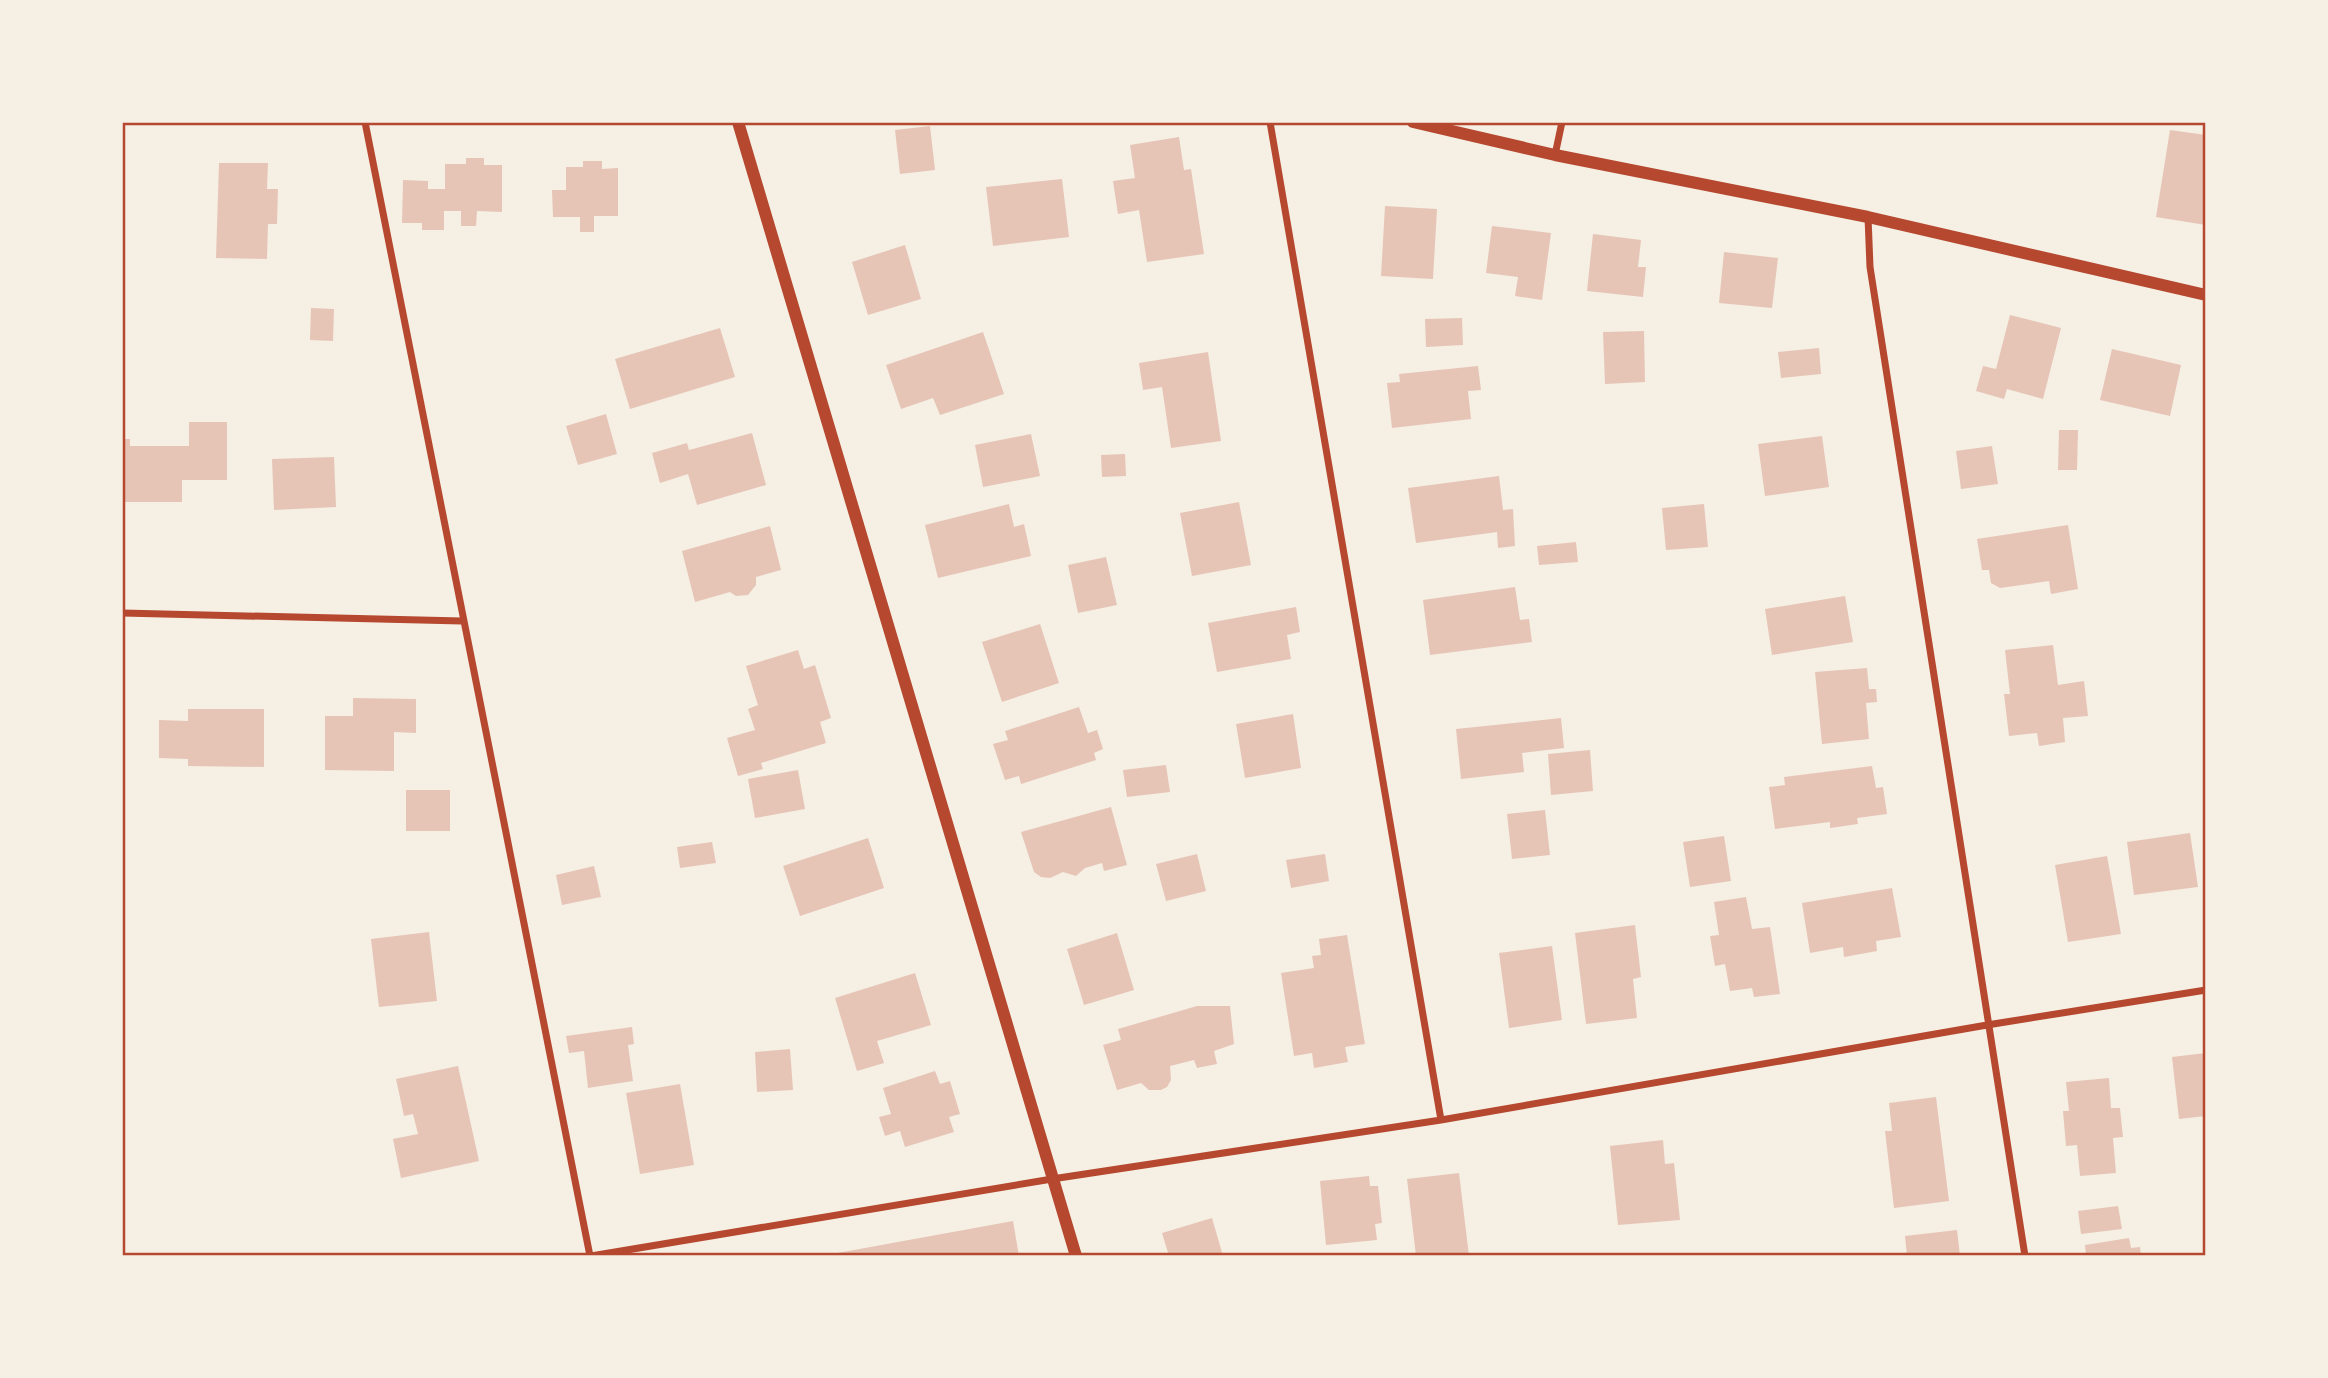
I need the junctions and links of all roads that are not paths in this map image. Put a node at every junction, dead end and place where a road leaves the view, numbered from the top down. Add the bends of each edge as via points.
1 (365, 122) edge
2 (738, 122) edge
3 (1270, 122) edge
4 (1413, 122) edge
5 (1562, 122) edge
6 (1555, 155) junction
7 (1868, 217) junction
8 (2206, 295) edge
9 (122, 613) edge
10 (462, 621) junction
11 (2206, 990) edge
12 (1987, 1025) junction
13 (1441, 1120) junction
14 (1052, 1180) junction
15 (591, 1255) edge
16 (1076, 1255) edge
17 (2025, 1255) edge

1 - 10 street
2 - 14 street
3 - 13 street
4 - 6 street
5 - 6 street
6 - 7 street
7 - 8 street
7 - 12 street via 1870,267
9 - 10 street
10 - 15 street
11 - 12 street
12 - 13 street
12 - 17 street
13 - 14 street
14 - 15 street
14 - 16 street

